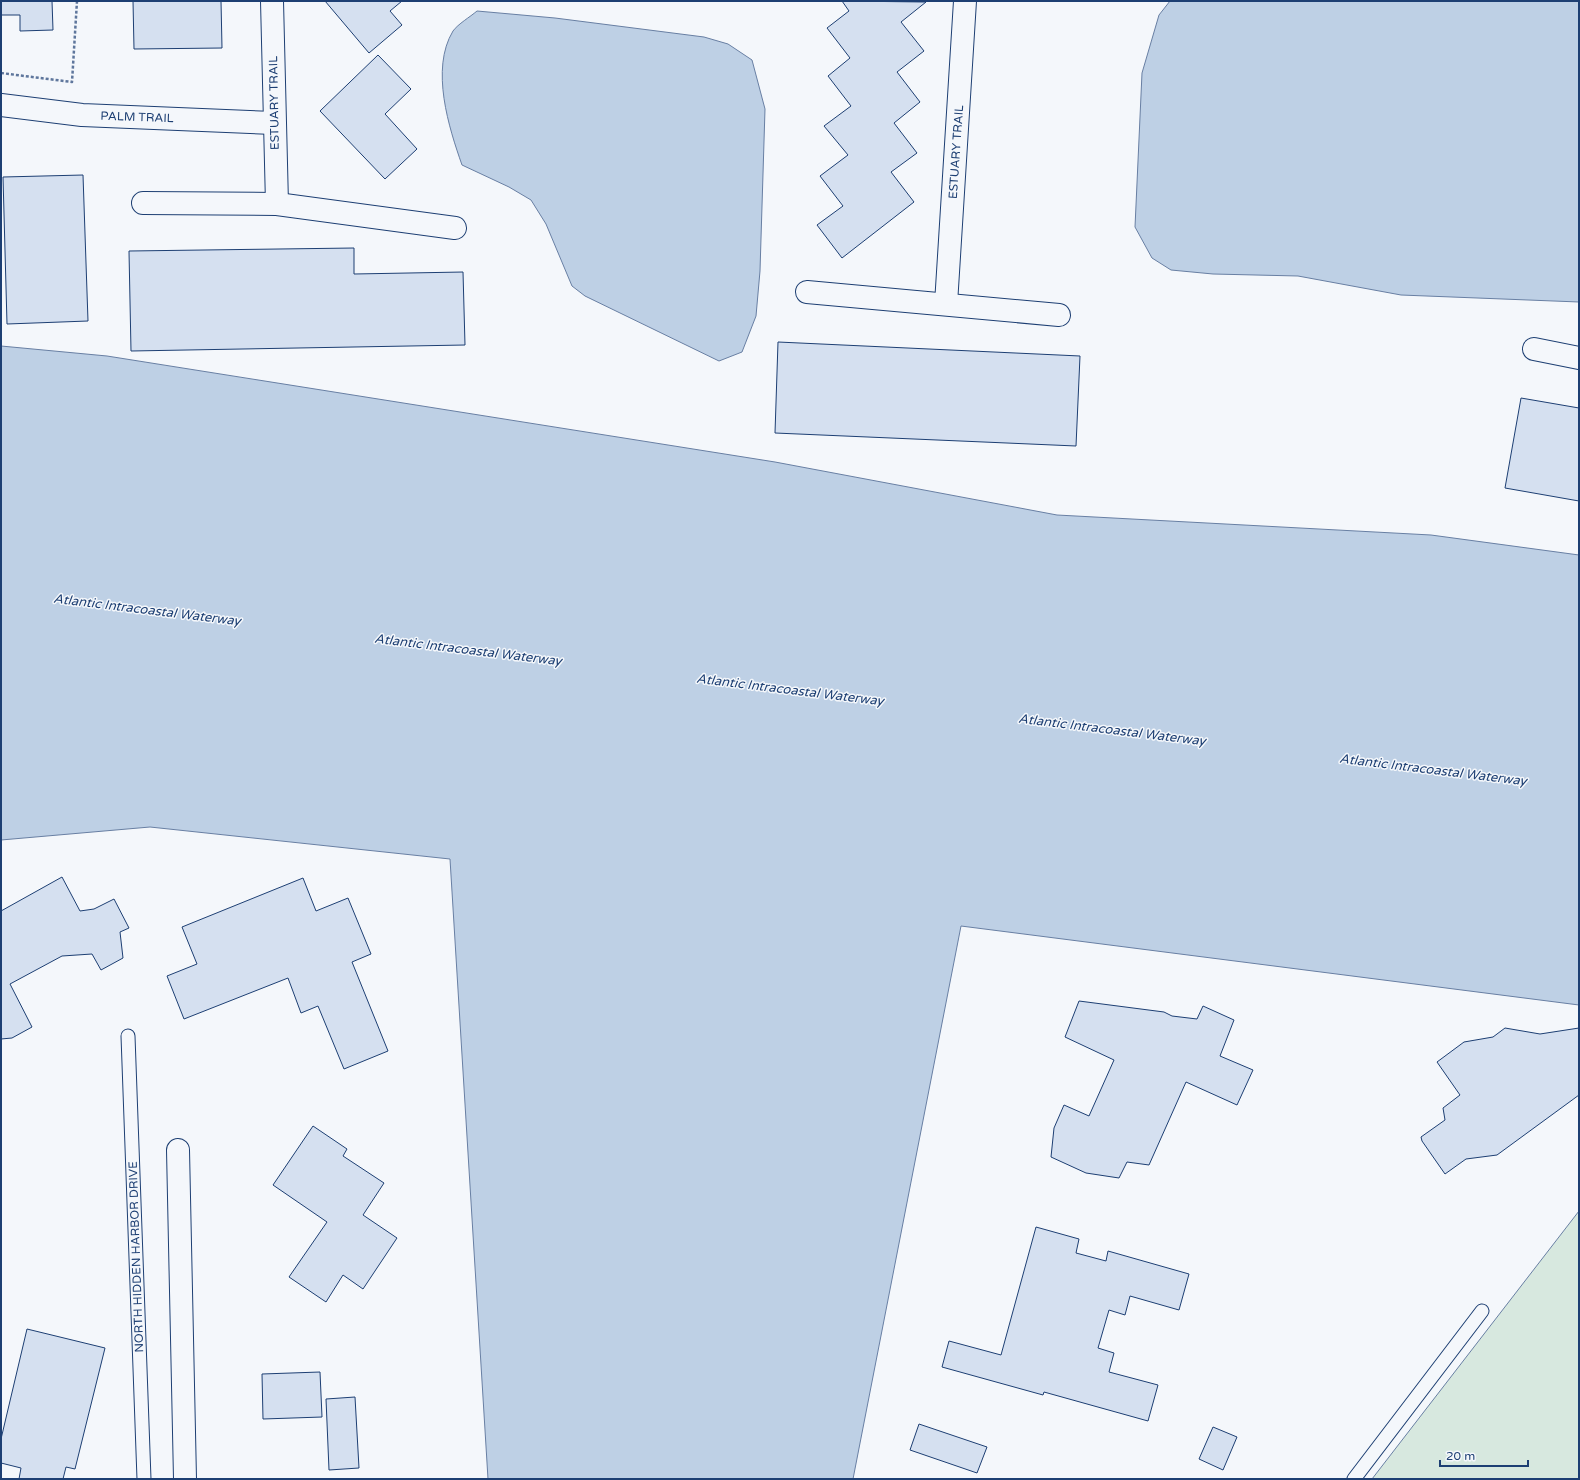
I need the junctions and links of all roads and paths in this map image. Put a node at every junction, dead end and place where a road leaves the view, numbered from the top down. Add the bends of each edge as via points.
1 (76, 1) edge
2 (272, 1) edge
3 (965, 1) edge
4 (1, 73) edge
5 (1, 105) edge
6 (274, 122) junction
7 (143, 203) dead end
8 (277, 204) junction
9 (455, 228) dead end
10 (807, 292) dead end
11 (946, 304) junction
12 (1059, 315) dead end
13 (1534, 349) dead end
14 (1579, 358) edge
15 (128, 1036) dead end
16 (178, 1150) dead end
17 (1482, 1311) dead end
18 (144, 1479) edge
19 (185, 1479) edge
20 (1354, 1479) edge

1 - 4 path via 72,82
2 - 6 street, ESTUARY TRAIL
3 - 11 street, ESTUARY TRAIL
5 - 6 street, PALM TRAIL via 82,115
6 - 8 street, ESTUARY TRAIL
7 - 8 street
8 - 9 street
10 - 11 street
11 - 12 street
13 - 14 street
15 - 18 lane, NORTH HIDDEN HARBOR DRIVE
16 - 19 street
17 - 20 lane

